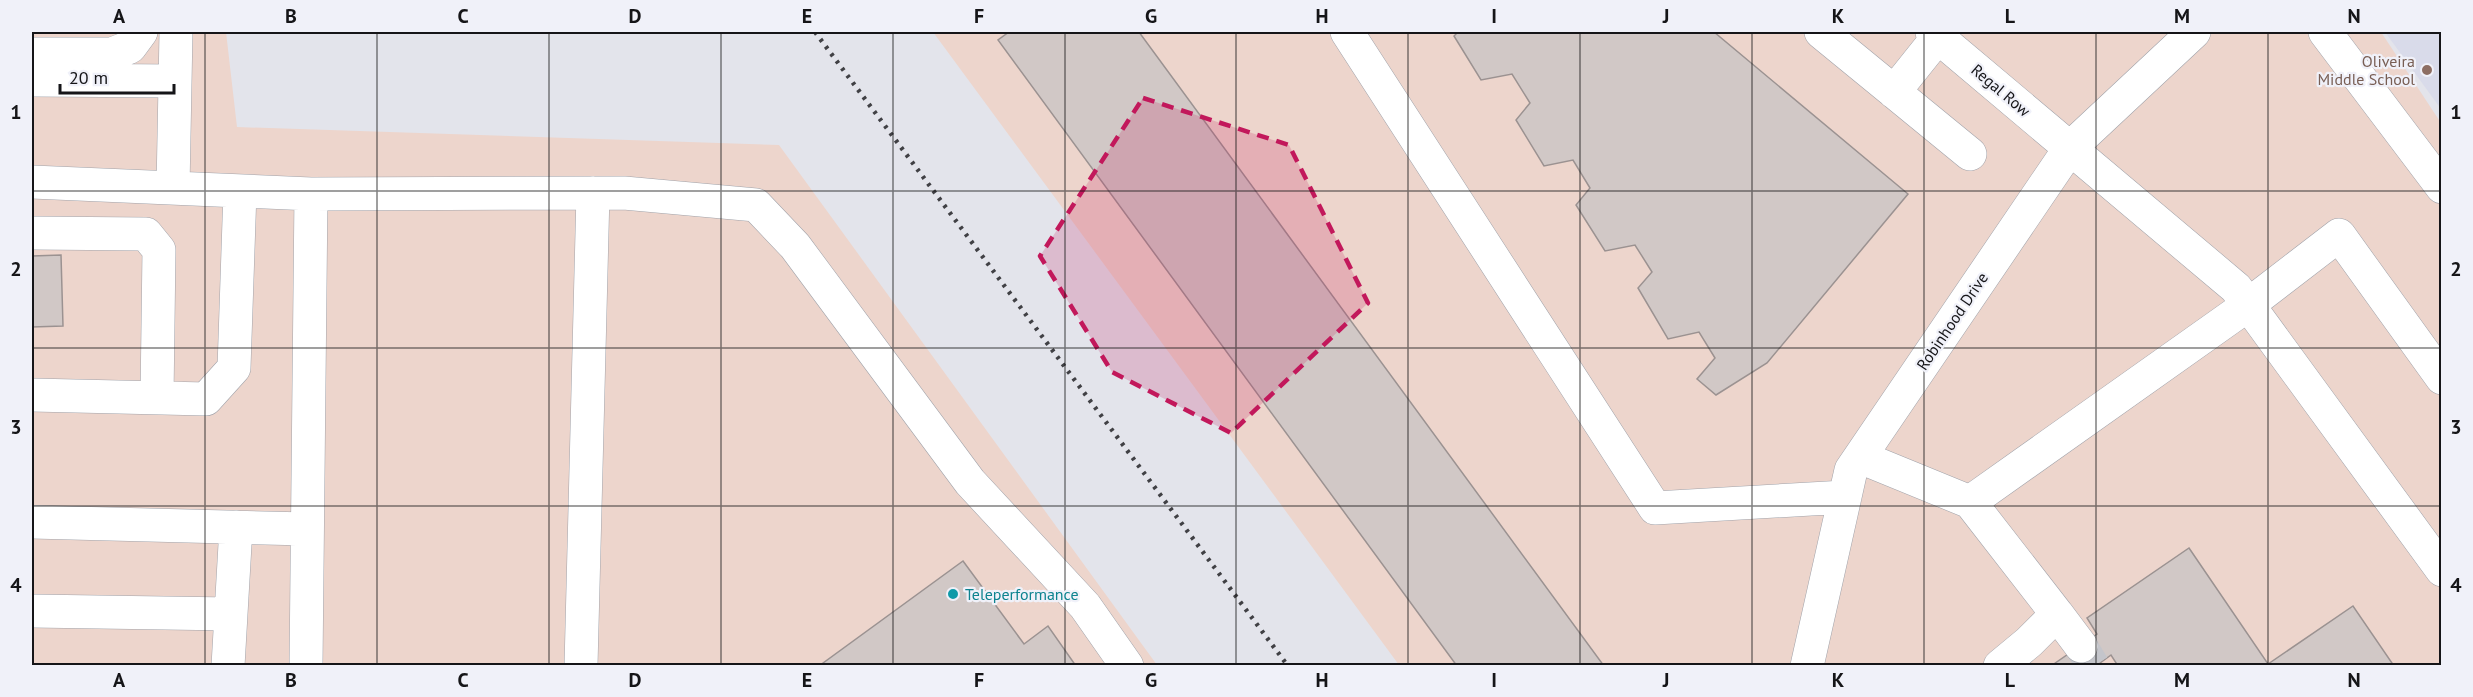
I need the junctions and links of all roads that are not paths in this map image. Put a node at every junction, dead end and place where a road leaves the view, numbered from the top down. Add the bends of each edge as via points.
1 (141, 32) edge
2 (176, 32) edge
3 (1347, 32) edge
4 (1821, 32) edge
5 (2194, 32) edge
6 (2325, 32) edge
7 (1935, 34) edge
8 (32, 54) edge
9 (32, 80) edge
10 (175, 81) junction
11 (1894, 92) junction
12 (2070, 148) junction
13 (1970, 154) dead end
14 (32, 182) edge
15 (2442, 187) edge
16 (173, 188) junction
17 (240, 191) junction
18 (593, 193) junction
19 (311, 194) junction
20 (32, 232) edge
21 (2248, 305) junction
22 (2442, 378) edge
23 (32, 395) edge
24 (157, 398) junction
25 (1860, 457) junction
26 (1845, 497) junction
27 (1970, 502) junction
28 (32, 522) edge
29 (236, 527) junction
30 (308, 529) junction
31 (2442, 570) edge
32 (32, 611) edge
33 (231, 614) junction
34 (2057, 614) junction
35 (2081, 646) tunnel mouth
36 (228, 666) edge
37 (306, 666) edge
38 (581, 666) edge
39 (1127, 666) edge
40 (1807, 666) edge
41 (2000, 666) edge

1 - 8 street via 130,47 112,54
2 - 10 street
3 - 26 street via 1655,508
4 - 11 street
5 - 12 street, Robinhood Drive
6 - 15 street
7 - 11 street
7 - 12 street, Regal Row
9 - 10 street
10 - 16 street
11 - 13 street
12 - 21 street, Regal Row via 2236,288
12 - 25 street, Robinhood Drive
14 - 16 street
16 - 17 street
17 - 19 street
17 - 24 street via 234,368 206,399
18 - 19 street
18 - 38 street
18 - 39 street via 756,205 795,246 970,482 1085,606
19 - 30 street
20 - 24 street via 146,234 159,250
21 - 22 street via 2339,235
21 - 27 street
21 - 31 street, Regal Row
23 - 24 street
25 - 26 street, Robinhood Drive via 1851,471
25 - 27 street
26 - 40 street, Robinhood Drive
27 - 34 street
28 - 29 street
29 - 30 street
29 - 33 street
30 - 37 street
32 - 33 street
33 - 36 street
34 - 35 street
34 - 41 street

